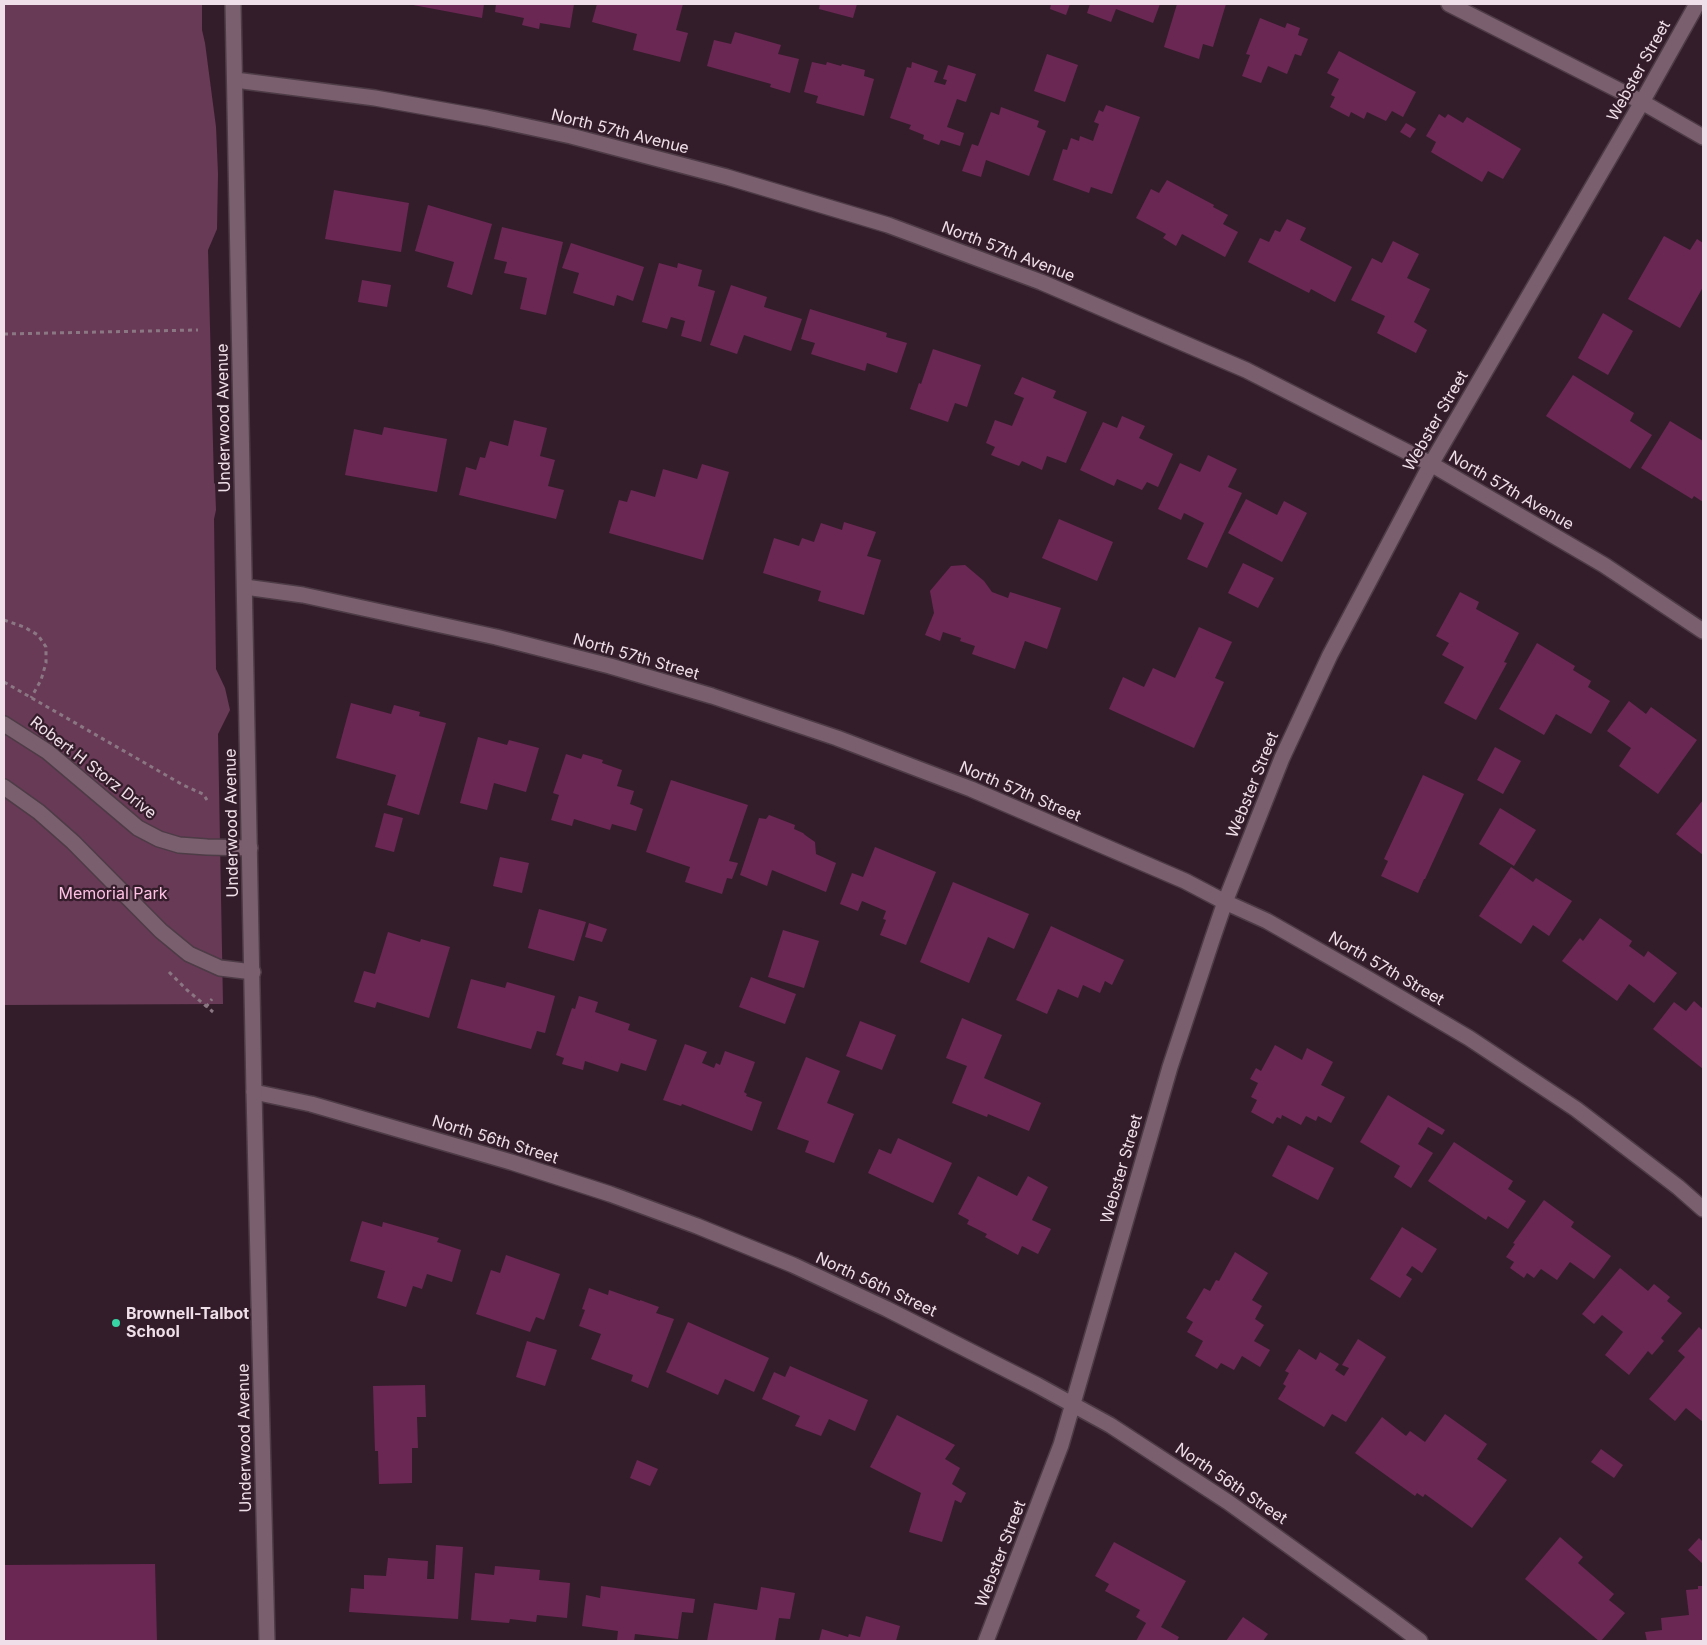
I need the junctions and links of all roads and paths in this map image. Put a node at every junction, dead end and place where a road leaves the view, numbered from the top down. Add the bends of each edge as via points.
1 (234, 4) edge
2 (1449, 4) edge
3 (1697, 4) edge
4 (235, 80) junction
5 (1642, 102) junction
6 (1703, 137) edge
7 (198, 330) dead end
8 (4, 334) edge
9 (1430, 464) junction
10 (245, 587) junction
11 (4, 620) edge
12 (1703, 631) edge
13 (4, 682) edge
14 (32, 698) junction
15 (4, 724) edge
16 (4, 787) edge
17 (207, 800) dead end
18 (250, 848) junction
19 (1225, 902) junction
20 (253, 972) junction
21 (212, 999) dead end
22 (206, 1007) dead end
23 (254, 1092) junction
24 (1703, 1209) edge
25 (1072, 1404) junction
26 (267, 1641) edge
27 (986, 1641) edge
28 (1420, 1641) edge

1 - 4 street, Underwood Avenue
2 - 5 street
3 - 5 street, Webster Street
4 - 9 street, North 57th Avenue via 375,98 571,136 728,177 888,225 1042,282 1246,370
4 - 10 street, Underwood Avenue
5 - 6 street
5 - 9 street, Webster Street
7 - 8 path
9 - 12 street, North 57th Avenue via 1604,565
9 - 19 street, Webster Street via 1330,655 1282,758
10 - 18 street, Underwood Avenue
10 - 19 street, North 57th Street via 303,595 496,637 712,696 837,738 971,789 1185,881
11 - 14 path via 38,635 46,647 46,663
13 - 14 path
14 - 17 path via 203,794
15 - 18 street, Robert H Storz Drive via 48,752 138,828 159,839 198,847
16 - 20 street via 73,842 161,931 189,954 220,968
18 - 20 street, Underwood Avenue
19 - 24 street, North 57th Street via 1267,921 1469,1038 1576,1110
19 - 25 street, Webster Street via 1170,1067
20 - 23 street, Underwood Avenue
21 - 22 path
23 - 25 street, North 56th Street via 307,1102 502,1159 697,1226 888,1309
23 - 26 street, Underwood Avenue
25 - 27 street, Webster Street via 1061,1445
25 - 28 street, North 56th Street via 1228,1502

